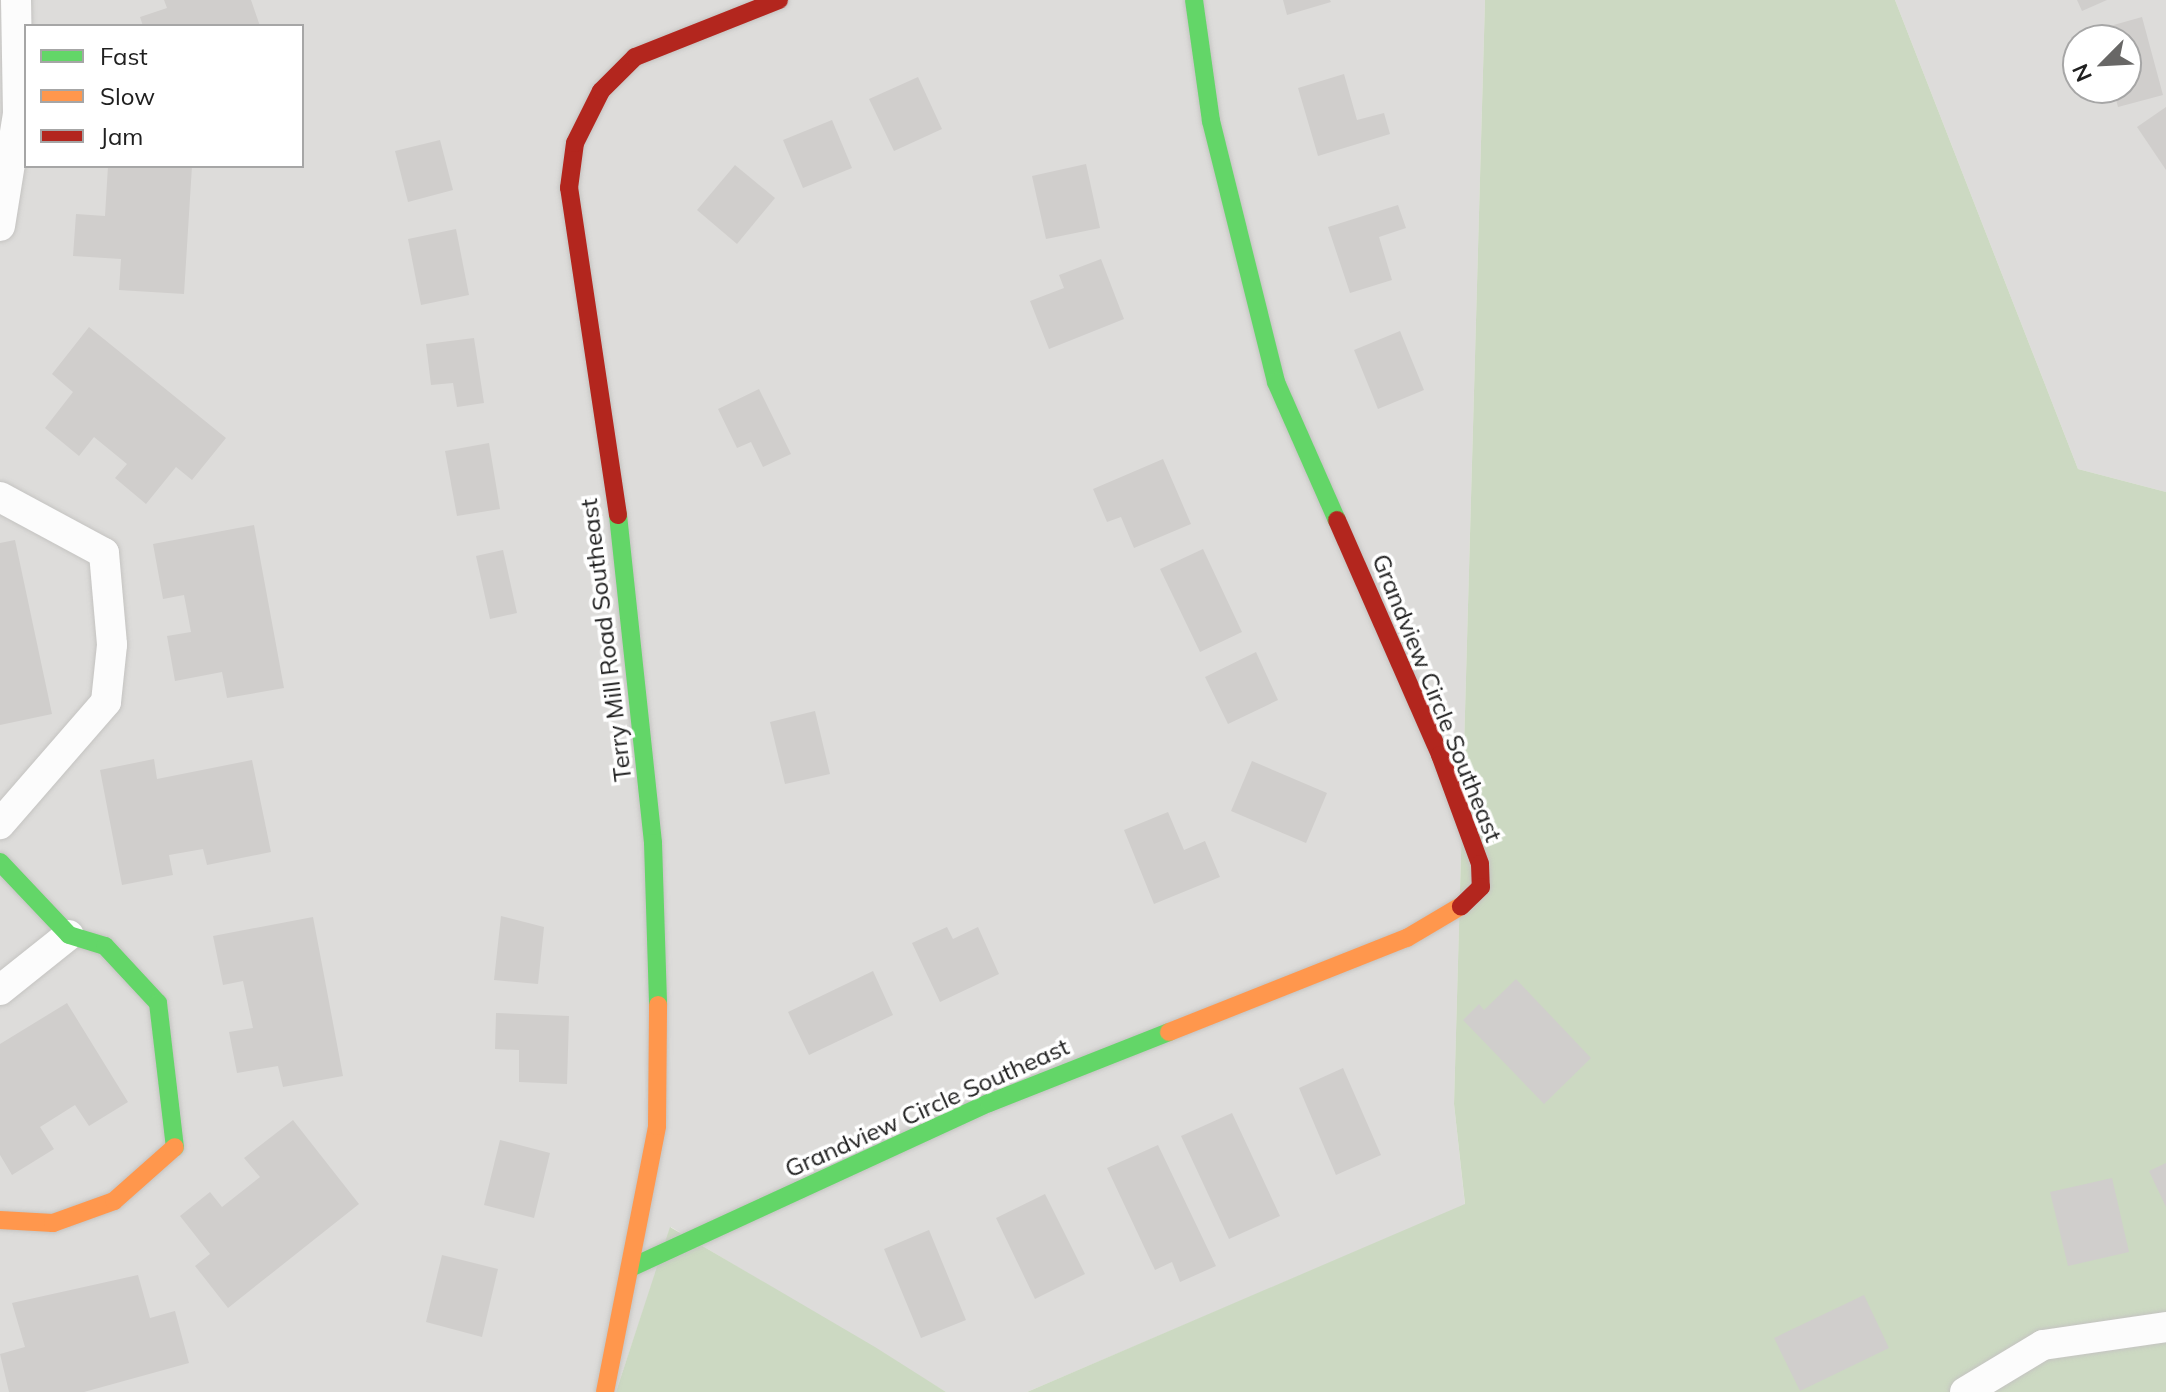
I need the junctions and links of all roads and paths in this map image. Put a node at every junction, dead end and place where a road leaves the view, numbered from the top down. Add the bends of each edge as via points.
1 (16, 0) edge
2 (779, 0) edge
3 (1194, 0) edge
4 (0, 226) edge
5 (0, 497) edge
6 (0, 824) edge
7 (0, 862) edge
8 (69, 935) junction
9 (0, 990) edge
10 (0, 1220) edge
11 (630, 1268) junction
12 (2166, 1327) edge
13 (605, 1392) edge
14 (1965, 1392) edge

1 - 4 street via 18,114
2 - 11 street, Terry Mill Road Southeast via 635,57 601,91 575,143 569,188 621,536 653,843 657,1126
3 - 11 street, Grandview Circle Southeast via 1211,121 1276,382 1440,755 1480,864 1481,887 1453,913 1407,938 989,1103
5 - 6 street via 104,553 112,645 106,702
7 - 8 street
8 - 9 street
8 - 10 street via 105,946 158,1003 175,1147 114,1201 53,1223
11 - 13 street, Terry Mill Road Southeast
12 - 14 street via 2043,1345

